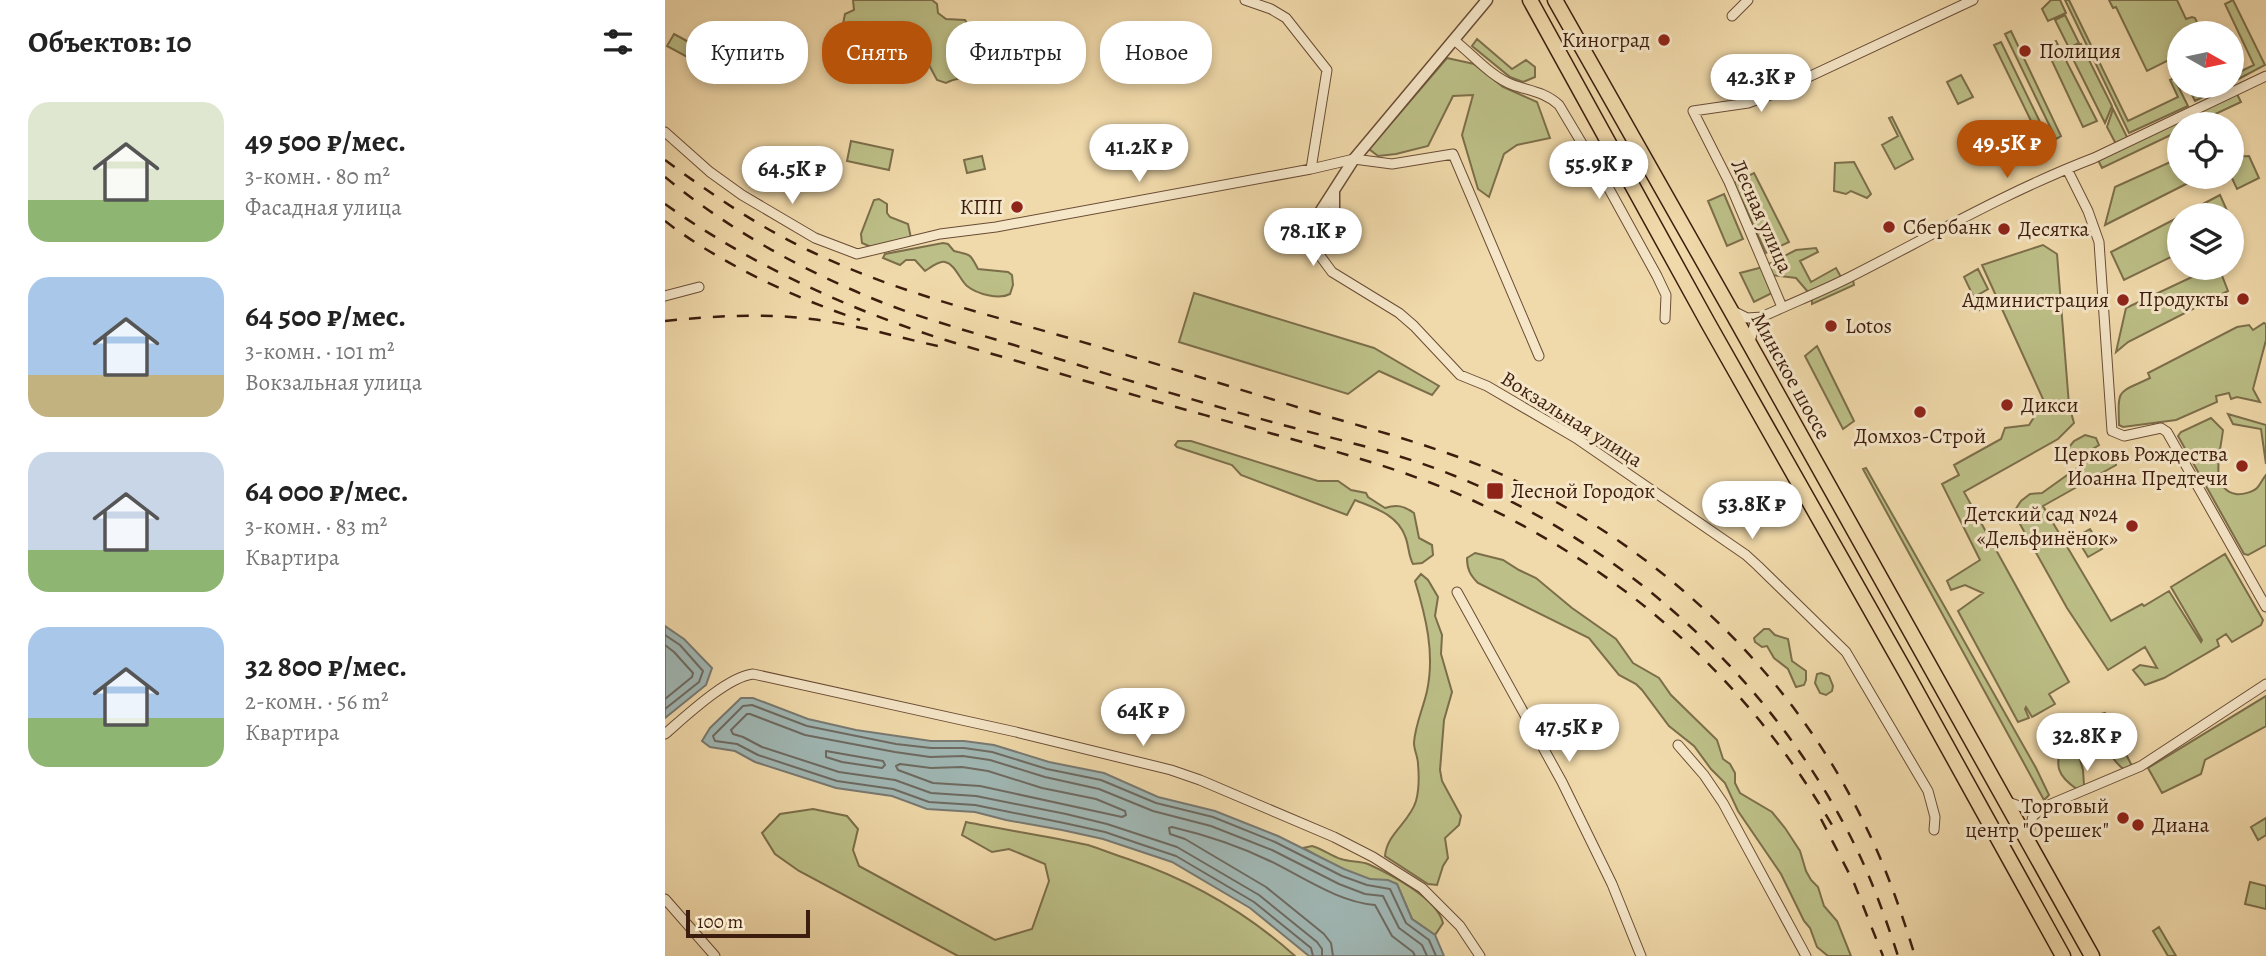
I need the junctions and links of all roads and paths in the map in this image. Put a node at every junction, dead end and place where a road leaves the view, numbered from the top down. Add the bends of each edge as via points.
1 (1245, 0) edge
2 (1487, 0) edge
3 (1522, 0) edge
4 (1530, 0) edge
5 (1555, 0) edge
6 (1748, 0) edge
7 (1973, 0) edge
8 (1732, 16) dead end
9 (1542, 21) junction
10 (1454, 40) junction
11 (2266, 76) edge
12 (665, 132) edge
13 (1354, 159) junction
14 (1311, 169) junction
15 (2067, 169) junction
16 (1334, 190) junction
17 (1318, 253) junction
18 (699, 287) dead end
19 (665, 296) edge
20 (1782, 307) junction
21 (1730, 309) junction
22 (1764, 316) junction
23 (1665, 319) dead end
24 (1750, 344) junction
25 (1539, 356) dead end
26 (1457, 592) dead end
27 (2266, 607) edge
28 (2266, 684) edge
29 (665, 734) edge
30 (1678, 745) dead end
31 (2005, 801) junction
32 (2043, 807) junction
33 (1934, 830) dead end
34 (2028, 841) junction
35 (665, 899) edge
36 (715, 956) edge
37 (1480, 956) edge
38 (1641, 956) edge
39 (1806, 956) edge
40 (2063, 956) edge
41 (2092, 956) edge

1 - 14 street via 1274,6 1327,69
2 - 10 street
3 - 9 street
4 - 9 highway
5 - 21 highway, Минское шоссе
6 - 8 street
7 - 20 street, Лесная улица via 1770,96 1693,111
9 - 40 highway
10 - 13 street
10 - 23 street via 1512,85 1540,92 1559,105 1657,276 1665,295
11 - 15 street
12 - 14 street via 742,195 815,238 857,254
13 - 14 street
13 - 16 street
13 - 25 street via 1392,164 1453,154
15 - 20 street
15 - 27 street via 2099,242 2112,430 2124,436 2161,428 2167,432
16 - 17 street via 1334,226
16 - 17 street via 1314,223
17 - 33 street, Вокзальная улица via 1332,272 1415,326 1460,375 1576,438 1758,566 1846,653 1928,791
18 - 19 street
20 - 22 street
21 - 22 street via 1747,318
21 - 24 highway, Минское шоссе
22 - 24 street via 1752,330
24 - 31 highway, Минское шоссе
26 - 38 street via 1562,782
28 - 32 street via 2141,766
29 - 37 street via 736,678 765,675 1171,770 1334,837 1373,858 1422,888 1460,926
30 - 39 street via 1723,803
31 - 32 street
31 - 34 highway, Минское шоссе
32 - 34 street via 2033,816
34 - 41 highway, Минское шоссе
35 - 36 street

